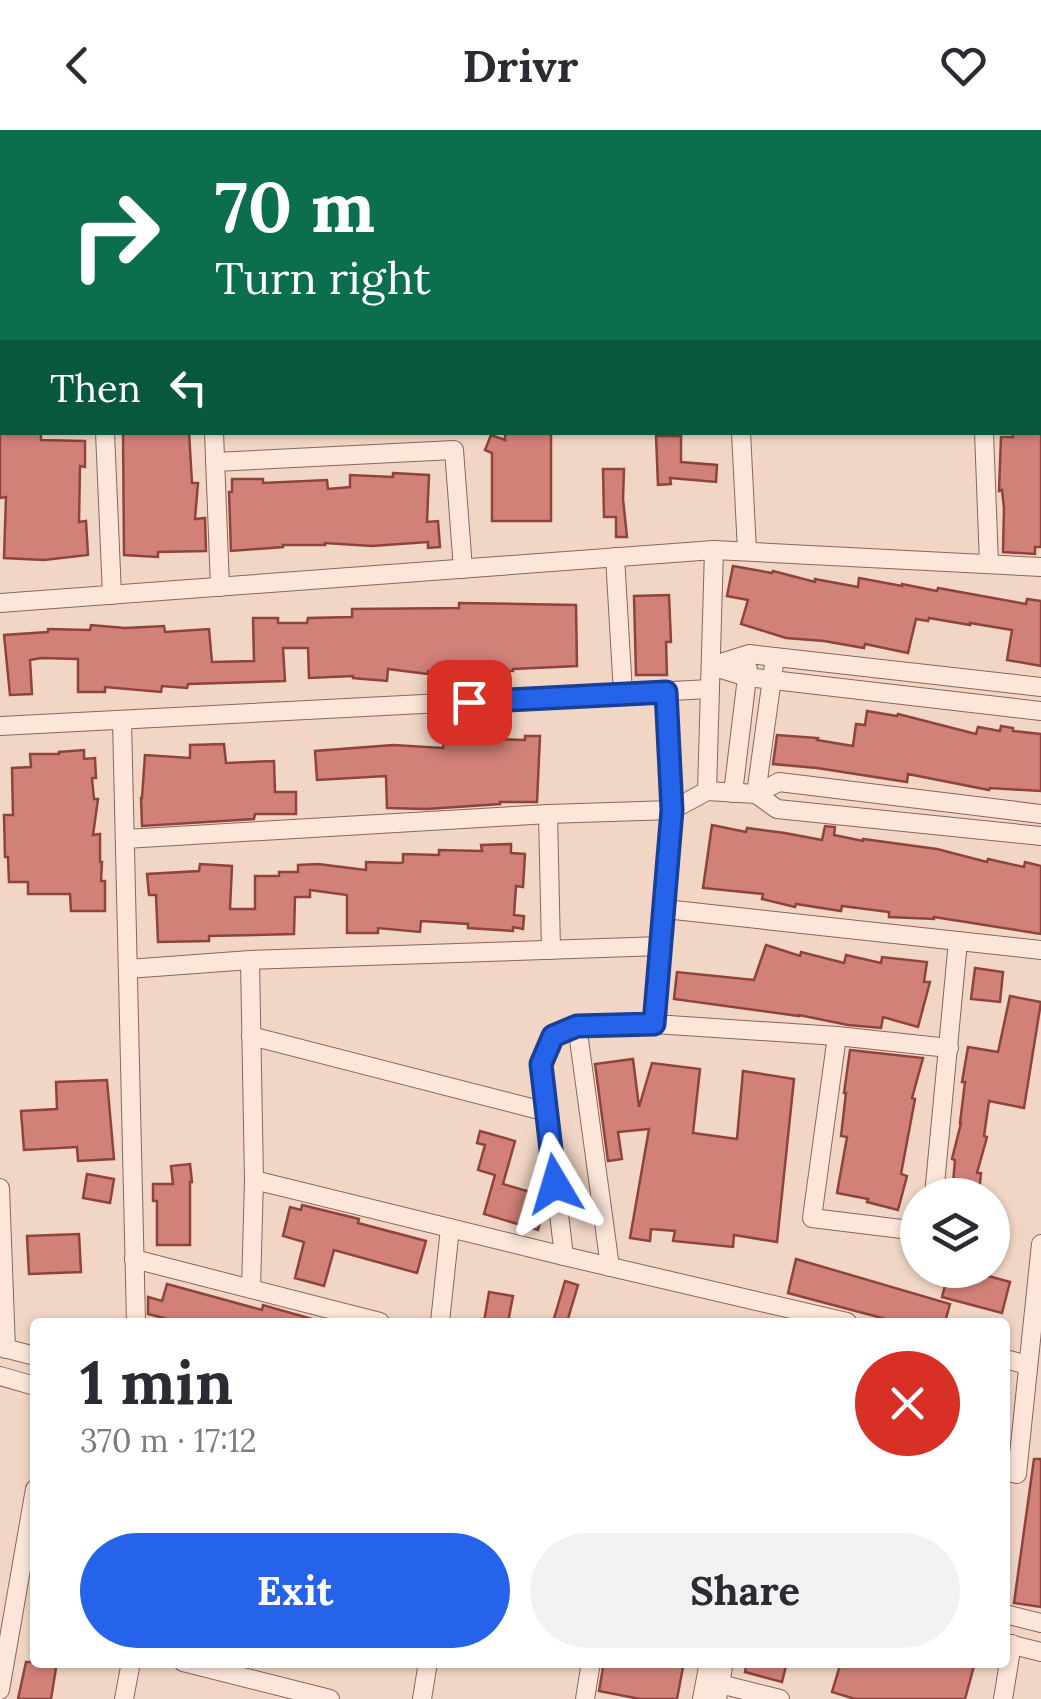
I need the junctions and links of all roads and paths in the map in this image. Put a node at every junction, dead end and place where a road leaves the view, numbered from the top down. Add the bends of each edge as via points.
1 (105, 435) edge
2 (214, 435) edge
3 (740, 435) edge
4 (984, 435) edge
5 (454, 441) edge
6 (215, 462) junction
7 (714, 550) junction
8 (747, 551) junction
9 (615, 558) junction
10 (989, 564) junction
11 (1041, 567) edge
12 (463, 569) junction
13 (220, 587) junction
14 (112, 595) junction
15 (0, 603) edge
16 (750, 654) junction
17 (775, 657) junction
18 (711, 666) junction
19 (747, 677) junction
20 (771, 680) junction
21 (1041, 687) edge
22 (710, 689) junction
23 (666, 692) junction
24 (623, 694) junction
25 (1041, 710) edge
26 (122, 720) junction
27 (0, 726) edge
28 (707, 792) junction
29 (734, 793) junction
30 (756, 794) junction
31 (672, 810) junction
32 (548, 814) junction
33 (1041, 814) edge
34 (1041, 836) edge
35 (125, 839) junction
36 (665, 909) junction
37 (958, 941) junction
38 (662, 946) junction
39 (551, 950) junction
40 (1041, 950) edge
41 (250, 960) junction
42 (128, 969) junction
43 (654, 1024) junction
44 (577, 1026) junction
45 (251, 1036) junction
46 (838, 1036) junction
47 (949, 1048) junction
48 (547, 1112) junction
49 (936, 1178) edge
50 (254, 1180) junction
51 (0, 1188) edge
52 (450, 1228) junction
53 (900, 1230) edge
54 (1041, 1244) edge
55 (564, 1256) junction
56 (134, 1259) junction
57 (610, 1268) junction
58 (252, 1290) junction
59 (136, 1318) edge
60 (364, 1318) edge
61 (440, 1318) edge
62 (803, 1318) edge
63 (3, 1348) edge
64 (30, 1355) edge
65 (1010, 1361) edge
66 (1028, 1365) junction
67 (0, 1376) edge
68 (30, 1385) edge
69 (1010, 1472) edge
70 (30, 1521) edge
71 (1010, 1615) edge
72 (1041, 1624) edge
73 (1010, 1644) edge
74 (1041, 1652) edge
75 (129, 1668) edge
76 (207, 1668) edge
77 (427, 1668) edge
78 (591, 1668) edge
79 (707, 1668) edge
80 (1006, 1668) edge
81 (0, 1690) edge
82 (719, 1692) edge
83 (124, 1699) edge
84 (330, 1699) edge
85 (422, 1699) edge
86 (585, 1699) edge
87 (702, 1699) edge
88 (780, 1699) edge
89 (1003, 1699) edge

1 - 14 street
2 - 6 street
3 - 8 street
4 - 10 street
5 - 6 street
5 - 12 street
6 - 13 street
7 - 8 street
7 - 9 street
7 - 18 street
8 - 10 street
9 - 12 street
9 - 24 street
10 - 11 street
12 - 13 street
13 - 14 street
14 - 15 street
16 - 17 street
16 - 18 street
16 - 19 street
17 - 20 street
17 - 21 street
18 - 19 street
18 - 22 street
19 - 20 street
19 - 29 street
20 - 25 street
20 - 30 street
22 - 23 street
22 - 28 street
23 - 24 street
23 - 31 street
24 - 26 street
26 - 27 street
26 - 35 street
28 - 29 street
28 - 31 street
29 - 30 street
30 - 33 street via 779,782
30 - 34 street via 776,809
31 - 32 street
31 - 36 street
32 - 35 street
32 - 39 street
35 - 42 street
36 - 37 street
36 - 38 street
37 - 40 street
37 - 47 street
38 - 39 street
38 - 43 street
39 - 41 street
41 - 42 street
41 - 45 street
42 - 56 street
43 - 44 street
43 - 46 street
44 - 48 street via 553,1036 541,1064
44 - 57 street
45 - 48 street
45 - 50 street
46 - 47 street
46 - 53 street via 812,1218
47 - 49 street
48 - 55 street
50 - 52 street
50 - 58 street
51 - 63 street
52 - 55 street
52 - 61 street
54 - 66 street
55 - 57 street
56 - 58 street
56 - 59 street
57 - 62 street
58 - 60 street
63 - 64 street
65 - 66 street
66 - 69 street via 1017,1474
67 - 68 street
70 - 81 street
71 - 72 street
73 - 74 street
75 - 83 street
76 - 84 street
77 - 85 street
78 - 86 street
79 - 87 street
80 - 89 street
82 - 88 street

